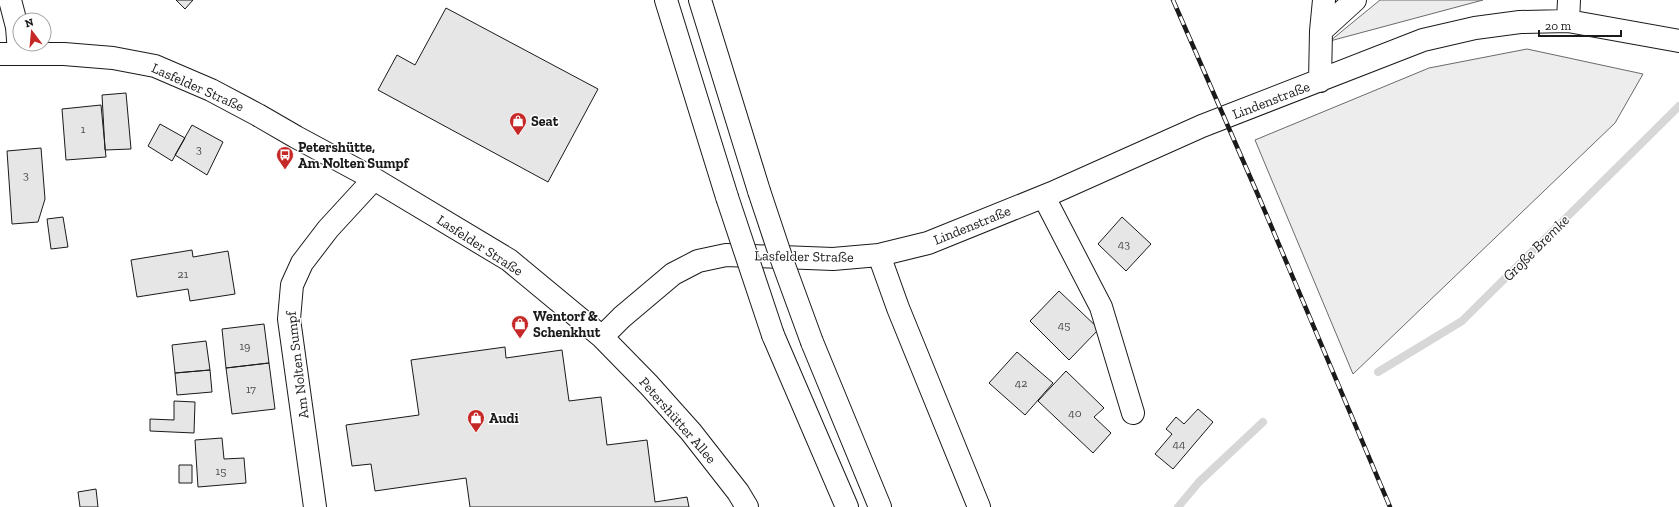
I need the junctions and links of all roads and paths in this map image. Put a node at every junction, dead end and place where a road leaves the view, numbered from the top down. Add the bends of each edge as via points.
1 (10, 0) edge
2 (666, 0) edge
3 (700, 0) edge
4 (1324, 0) edge
5 (1355, 0) edge
6 (1569, 0) edge
7 (1568, 21) junction
8 (1321, 31) junction
9 (1679, 41) edge
10 (10, 53) edge
11 (1320, 81) junction
12 (374, 179) junction
13 (1044, 196) junction
14 (879, 255) junction
15 (602, 337) junction
16 (1133, 413) dead end
17 (314, 507) edge
18 (747, 507) edge
19 (847, 507) edge
20 (880, 507) edge
21 (979, 507) edge

1 - 10 main road, Lasfelder Straße via 16,27
2 - 19 main road, bridge via 773,335
3 - 20 main road, bridge via 782,260 812,342
4 - 8 main road
5 - 8 main road
6 - 7 main road
7 - 9 main road, Lindenstraße
7 - 11 main road, Lindenstraße via 1520,22 1475,28 1423,40
8 - 11 main road
10 - 12 main road, Lasfelder Straße via 112,58 155,66 211,90
11 - 13 main road, Lindenstraße via 1202,126
12 - 15 main road, Lasfelder Straße via 508,260
12 - 17 main road, Am Nolten Sumpf via 302,263 292,284 289,318
13 - 14 main road, Lindenstraße via 928,243
13 - 16 main road via 1101,307
14 - 15 main road, Lasfelder Straße via 833,259 726,255 698,261 673,274
14 - 21 main road
15 - 18 main road, Petershütter Allee via 691,432

